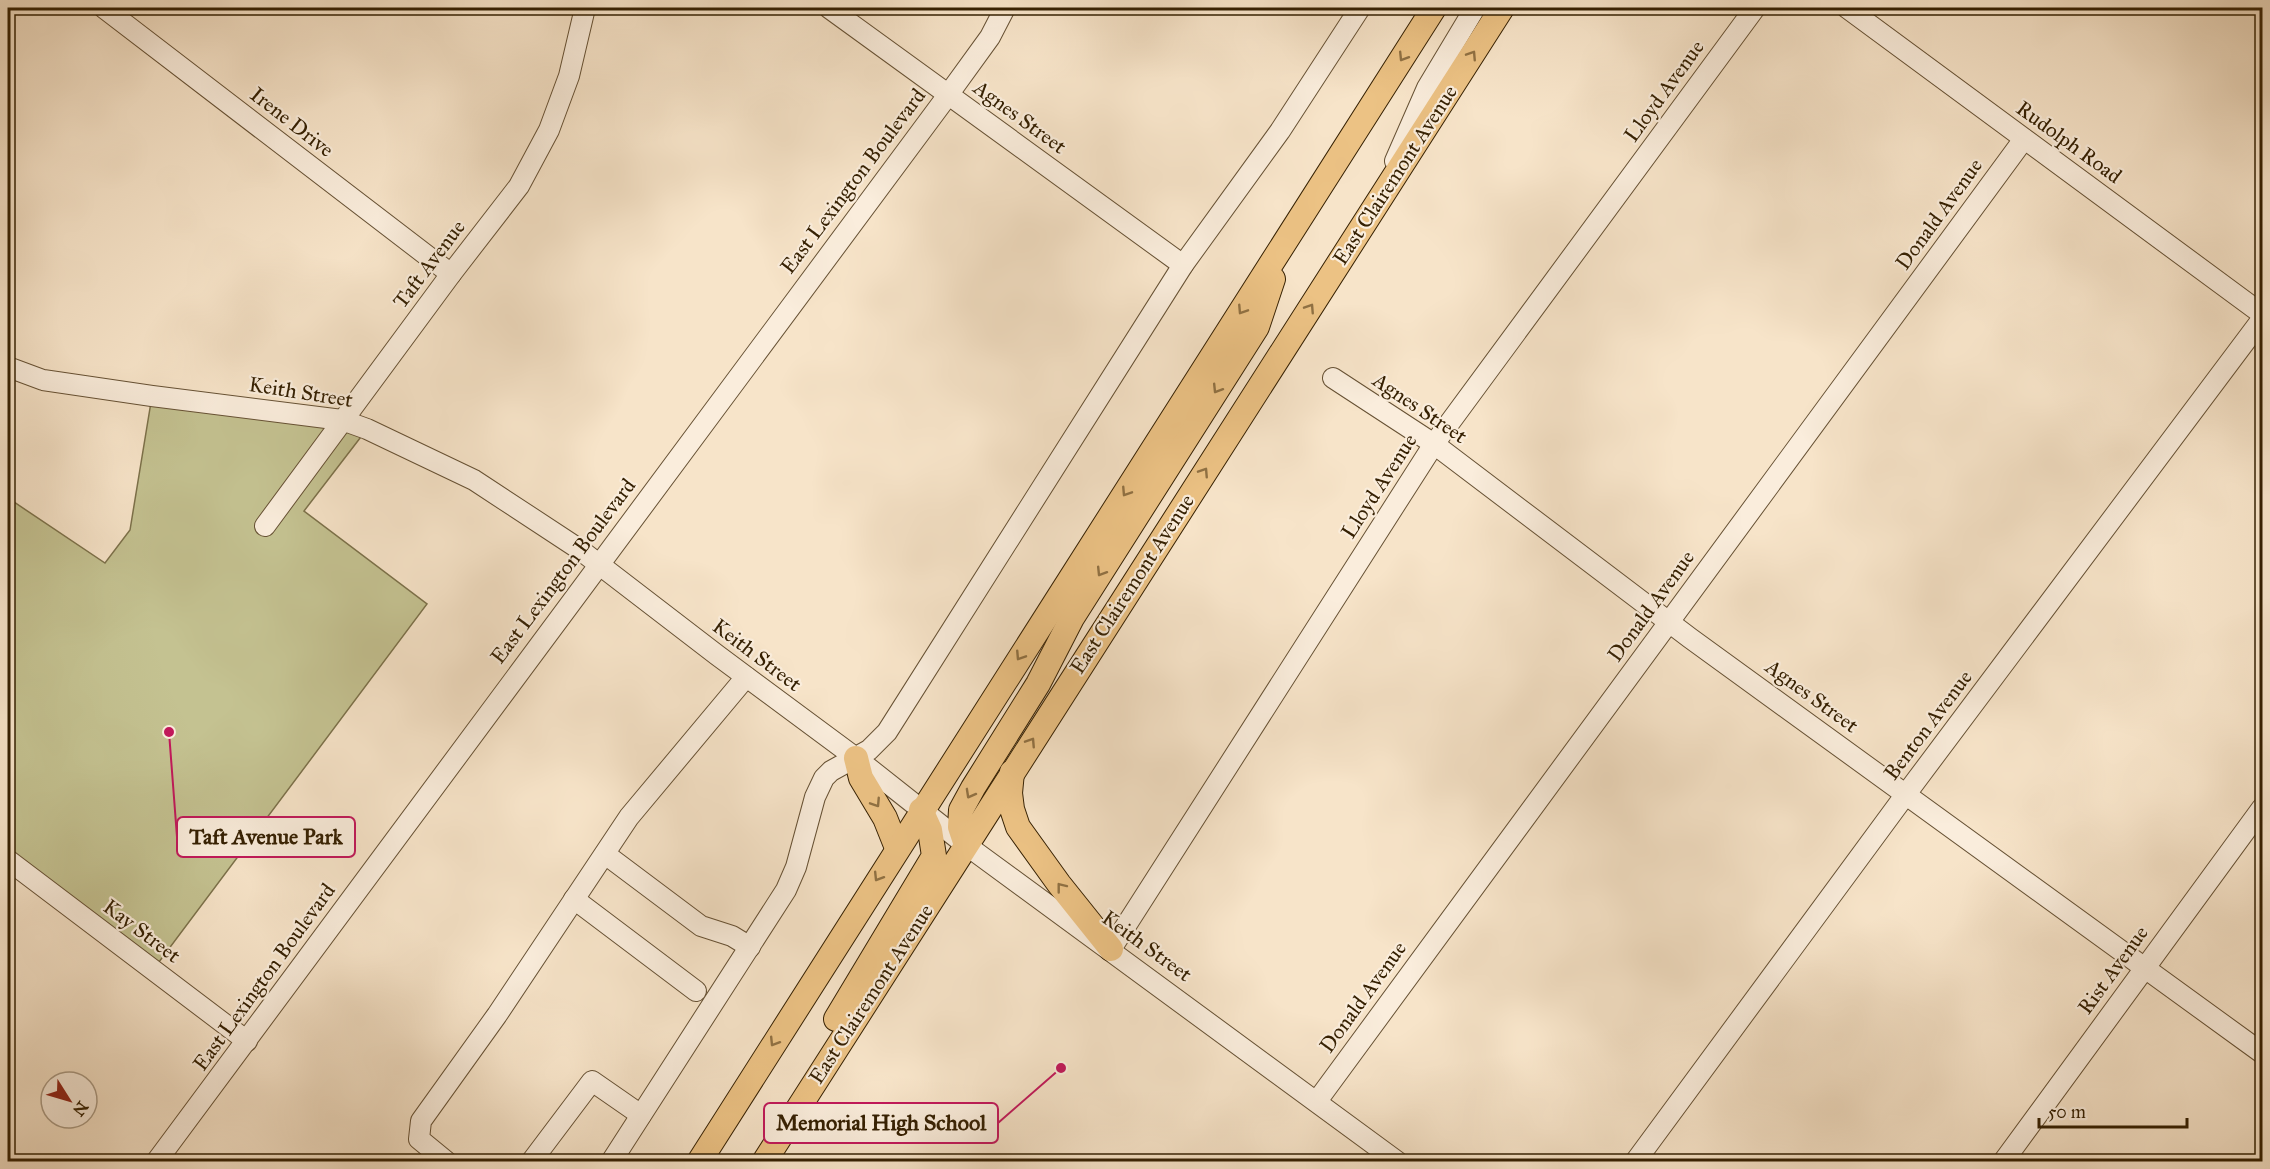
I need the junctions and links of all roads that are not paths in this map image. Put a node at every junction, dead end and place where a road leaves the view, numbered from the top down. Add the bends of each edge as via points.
1 (104, 8) edge
2 (585, 8) edge
3 (829, 8) edge
4 (1005, 8) edge
5 (1360, 8) edge
6 (1434, 8) edge
7 (1475, 8) edge
8 (1502, 8) edge
9 (1755, 8) edge
10 (1847, 8) edge
11 (948, 94) junction
12 (2024, 139) junction
13 (1378, 202) junction
14 (1286, 242) junction
15 (1183, 265) junction
16 (451, 274) junction
17 (2262, 314) edge
18 (2262, 319) edge
19 (8, 367) edge
20 (1333, 378) dead end
21 (342, 420) junction
22 (1434, 444) junction
23 (265, 526) dead end
24 (599, 564) junction
25 (1669, 622) junction
26 (746, 677) junction
27 (856, 758) junction
28 (1012, 772) junction
29 (1906, 794) junction
30 (2262, 808) edge
31 (921, 810) junction
32 (966, 845) junction
33 (897, 848) junction
34 (605, 854) junction
35 (9, 864) edge
36 (574, 899) junction
37 (750, 947) junction
38 (1111, 949) junction
39 (2145, 968) junction
40 (696, 991) dead end
41 (247, 1041) junction
42 (2262, 1053) edge
43 (1317, 1101) junction
44 (641, 1115) junction
45 (792, 1118) junction
46 (156, 1161) edge
47 (447, 1161) edge
48 (531, 1161) edge
49 (611, 1161) edge
50 (699, 1161) edge
51 (764, 1161) edge
52 (1398, 1161) edge
53 (1635, 1161) edge
54 (2003, 1161) edge

1 - 16 street, Irene Drive
2 - 16 street, Taft Avenue via 569,76 549,129 519,186
3 - 11 street, Agnes Street
4 - 11 street, East Lexington Boulevard via 990,37
5 - 15 street via 1280,131
6 -> 14 main road
7 - 13 street via 1427,88
13 -> 8 main road, East Clairemont Avenue
9 - 22 street, Lloyd Avenue
10 - 12 street, Rudolph Road
11 - 15 street, Agnes Street
11 - 24 street, East Lexington Boulevard
12 - 17 street, Rudolph Road
12 - 25 street, Donald Avenue
28 -> 13 main road, East Clairemont Avenue
14 -> 31 main road
14 -> 32 main road via 1257,327 1072,618 1038,684 965,802 960,827
15 - 27 street via 887,732
16 - 21 street, Taft Avenue
18 - 29 street, Benton Avenue
19 - 21 street, Keith Street via 43,380
20 - 22 street, Agnes Street
21 - 23 street, Taft Avenue
21 - 24 street, Keith Street via 474,480
22 - 25 street, Agnes Street
22 - 38 street, Lloyd Avenue
24 - 26 street, Keith Street
24 - 41 street, East Lexington Boulevard
25 - 29 street, Agnes Street
25 - 43 street, Donald Avenue
26 - 27 street, Keith Street
26 - 34 street via 629,817
27 - 31 street, Keith Street
27 -> 33 main road via 861,778 885,818
27 - 37 street via 831,771 819,787 791,879
28 - 32 main road, East Clairemont Avenue
38 -> 28 main road via 1018,827 1010,794
29 - 39 street, Agnes Street
29 - 53 street, Benton Avenue
30 - 39 street, Rist Avenue
31 - 32 street, Keith Street
31 - 33 main road
31 - 45 main road via 930,830 934,856 818,1050
32 - 38 street, Keith Street
32 - 45 main road, East Clairemont Avenue
33 -> 50 main road
34 - 36 street
34 - 37 street via 701,926 732,936
35 - 41 street, Kay Street
36 - 40 street
36 - 47 street via 421,1121 419,1139
37 - 44 street
38 - 43 street, Keith Street
39 - 42 street, Agnes Street
39 - 54 street, Rist Avenue
41 - 46 street, East Lexington Boulevard
43 - 52 street, Keith Street
44 - 48 street via 592,1080
44 - 49 street
45 - 51 main road, East Clairemont Avenue

